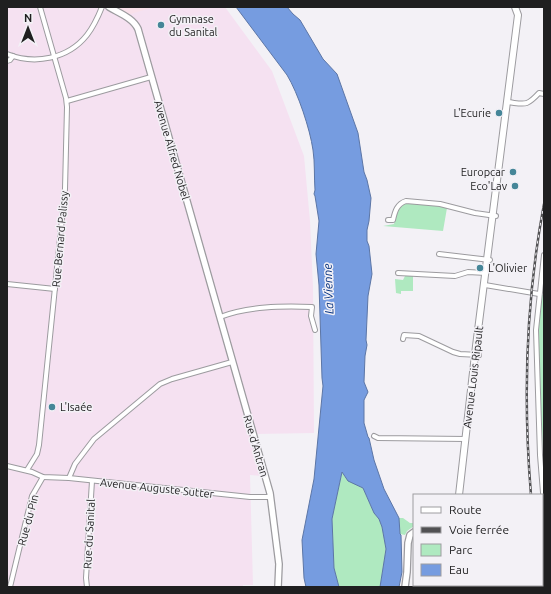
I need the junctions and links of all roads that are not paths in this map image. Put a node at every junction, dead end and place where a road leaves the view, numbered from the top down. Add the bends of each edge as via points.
1 (40, 7) edge
2 (102, 7) edge
3 (109, 7) edge
4 (515, 7) edge
5 (519, 7) edge
6 (7, 54) edge
7 (13, 56) junction
8 (54, 56) junction
9 (7, 61) edge
10 (151, 77) junction
11 (544, 88) edge
12 (542, 93) edge
13 (67, 101) junction
14 (508, 103) junction
15 (494, 215) junction
16 (388, 220) dead end
17 (440, 254) dead end
18 (544, 255) edge
19 (489, 260) junction
20 (398, 273) dead end
21 (486, 273) junction
22 (7, 284) edge
23 (486, 285) junction
24 (55, 289) junction
25 (539, 294) junction
26 (217, 308) joint
27 (220, 318) junction
28 (315, 330) dead end
29 (404, 339) dead end
30 (477, 355) junction
31 (232, 362) junction
32 (374, 436) dead end
33 (466, 439) junction
34 (7, 466) edge
35 (27, 470) junction
36 (43, 477) junction
37 (69, 478) junction
38 (92, 481) junction
39 (460, 494) edge
40 (460, 494) edge
41 (271, 497) junction
42 (544, 505) edge
43 (413, 532) edge
44 (10, 587) edge
45 (87, 587) edge
46 (278, 587) edge
47 (405, 587) edge

1 - 8 street, Rue Bernard Palissy
2 - 8 street via 86,36 71,49
3 - 10 street, Avenue Alfred Nobel via 136,25
4 - 14 main road via 518,15
5 - 14 main road
6 - 7 street
7 - 8 street via 38,59
7 - 9 street
8 - 13 street, Rue Bernard Palissy
10 - 13 street
10 - 26 street, Avenue Alfred Nobel
11 - 12 street
12 - 14 street via 529,103
13 - 24 street, Rue Bernard Palissy via 66,177
14 - 15 main road, Avenue Louis Ripault
15 - 16 street via 440,204 406,201 398,207 393,220
15 - 19 main road, Avenue Louis Ripault
17 - 19 street
18 - 25 street
19 - 21 main road, Avenue Louis Ripault
19 - 23 main road, Avenue Louis Ripault
20 - 21 street via 455,276 468,272
21 - 23 main road, Avenue Louis Ripault
22 - 24 street
23 - 25 street
23 - 30 main road, Avenue Louis Ripault
24 - 35 street, Rue Bernard Palissy via 39,445
25 - 42 street via 536,330
26 - 27 street, Rue d'Antran
27 - 28 street via 252,309 312,308 311,316
27 - 31 street, Rue d'Antran
29 - 30 street via 404,335 418,335 453,352
30 - 33 main road, Avenue Louis Ripault
30 - 39 main road, Avenue Louis Ripault
31 - 37 street via 160,384 85,448
31 - 41 street, Rue d'Antran
32 - 33 street
33 - 40 main road, Avenue Louis Ripault
34 - 35 street
35 - 36 street
36 - 37 street, Avenue Auguste Sutter
36 - 44 street, Rue du Pin via 31,499
37 - 38 street, Avenue Auguste Sutter
38 - 41 street, Avenue Auguste Sutter
38 - 45 street, Rue du Sanital
41 - 46 street, Rue d'Antran via 279,564
43 - 47 street via 408,543

